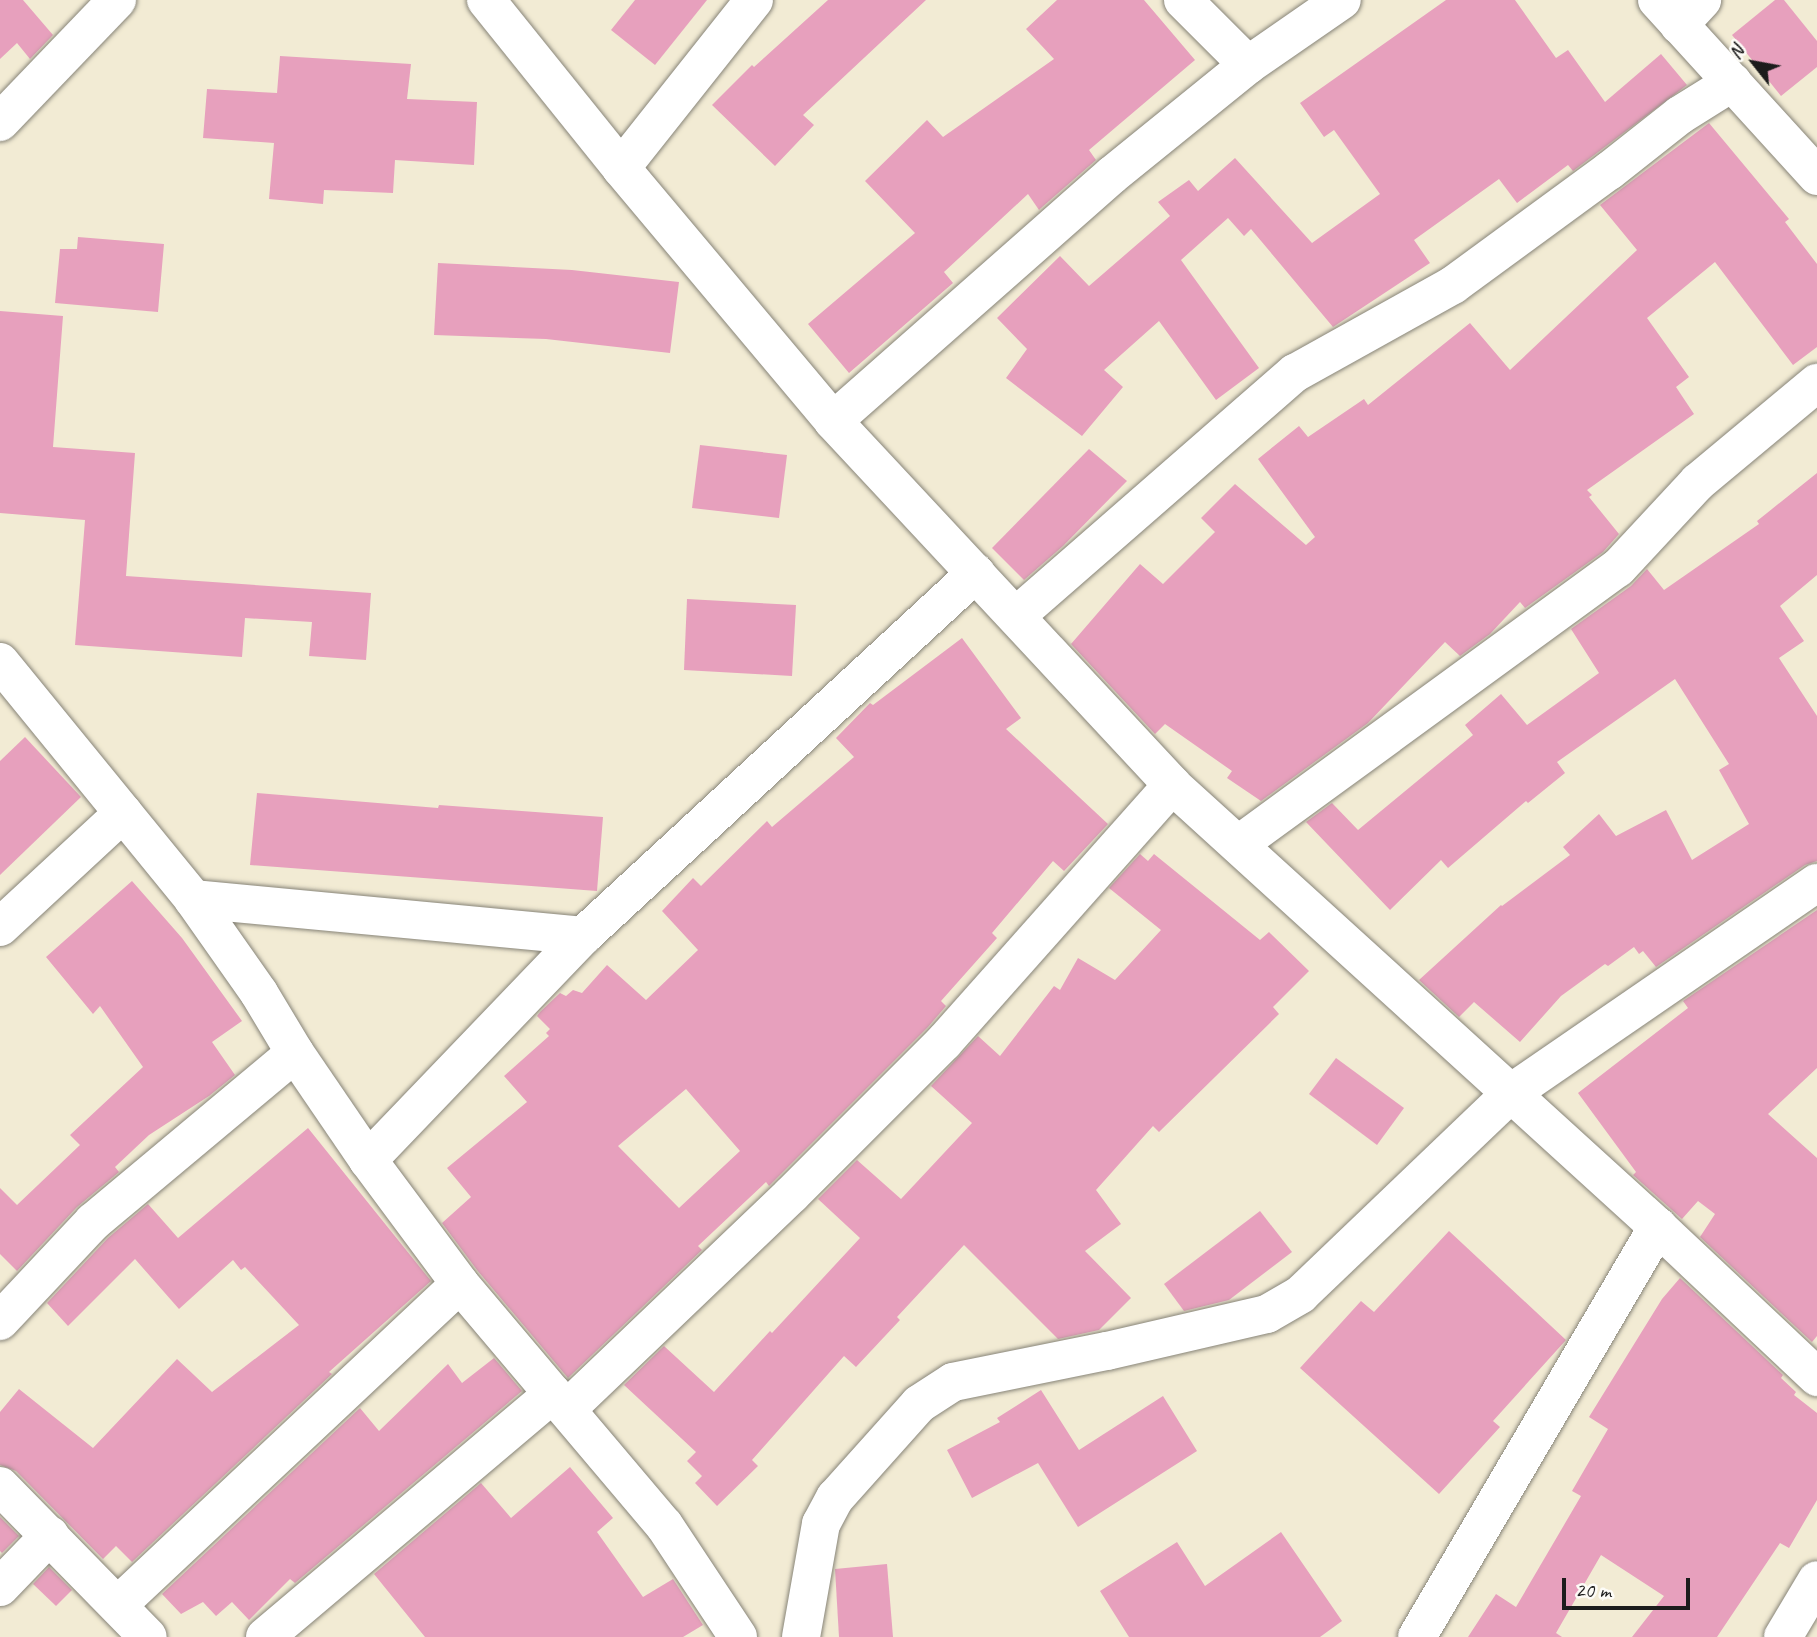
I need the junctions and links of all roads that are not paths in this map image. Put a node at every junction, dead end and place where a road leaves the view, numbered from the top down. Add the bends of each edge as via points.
1 (117, 0) edge
2 (486, 0) edge
3 (754, 0) edge
4 (1183, 0) edge
5 (1342, 0) edge
6 (1679, 8) edge
7 (1248, 65) junction
8 (1733, 82) junction
9 (0, 122) edge
10 (621, 168) junction
11 (1817, 176) edge
12 (1817, 383) edge
13 (833, 421) junction
14 (976, 573) junction
15 (1016, 616) junction
16 (4, 675) edge
17 (1172, 785) junction
18 (123, 813) junction
19 (1240, 844) junction
20 (1817, 883) edge
21 (193, 900) junction
22 (0, 927) edge
23 (583, 936) junction
24 (295, 1053) junction
25 (1511, 1094) junction
26 (368, 1160) junction
27 (1658, 1227) junction
28 (460, 1284) junction
29 (0, 1321) edge
30 (1817, 1377) edge
31 (560, 1402) junction
32 (0, 1486) edge
33 (50, 1535) junction
34 (1817, 1580) edge
35 (0, 1587) edge
36 (118, 1605) junction
37 (148, 1637) edge
38 (265, 1637) edge
39 (738, 1637) edge
40 (801, 1637) edge
41 (1417, 1637) edge
42 (1783, 1637) edge

1 - 9 street
2 - 10 street
3 - 10 street
4 - 7 street
5 - 7 street
6 - 8 street
7 - 13 street via 1112,175
8 - 11 street
8 - 15 street via 1680,115 1453,285 1295,373
10 - 13 street
12 - 19 street via 1698,482 1618,568
13 - 14 street
14 - 15 street
14 - 23 street
15 - 17 street
16 - 18 street
17 - 19 street
17 - 31 street via 944,1042 792,1194
18 - 21 street
18 - 22 street
19 - 25 street
20 - 25 street
21 - 23 street
21 - 24 street
23 - 26 street
24 - 26 street
24 - 29 street via 93,1222
25 - 27 street
25 - 40 street via 1301,1294 1267,1314 953,1382 919,1404 835,1498 821,1524
26 - 28 street
27 - 30 street
27 - 41 street
28 - 31 street
28 - 36 street
31 - 38 street
31 - 39 street via 664,1525
32 - 33 street
33 - 35 street
33 - 36 street
34 - 42 street
36 - 37 street

